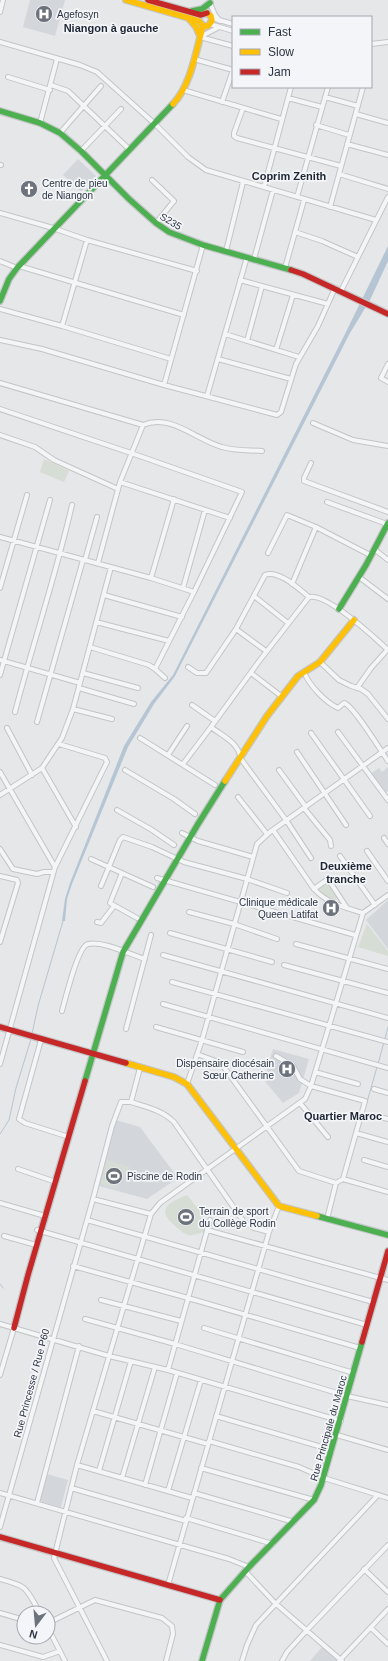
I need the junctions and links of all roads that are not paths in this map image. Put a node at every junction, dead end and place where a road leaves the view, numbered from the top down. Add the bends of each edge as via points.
1 (3, 0) edge
2 (126, 0) edge
3 (148, 0) edge
4 (210, 1) edge
5 (0, 12) edge
6 (189, 12) junction
7 (204, 14) junction
8 (188, 18) junction
9 (211, 21) junction
10 (221, 21) junction
11 (201, 24) junction
12 (232, 24) edge
13 (220, 27) junction
14 (232, 31) edge
15 (200, 37) junction
16 (388, 41) edge
17 (0, 42) edge
18 (372, 44) edge
19 (232, 46) edge
20 (58, 59) junction
21 (194, 59) junction
22 (232, 70) edge
23 (232, 73) edge
24 (8, 77) dead end
25 (101, 86) dead end
26 (51, 88) junction
27 (291, 88) edge
28 (328, 88) edge
29 (363, 88) edge
30 (183, 90) junction
31 (325, 97) junction
32 (288, 98) junction
33 (222, 102) junction
34 (84, 105) junction
35 (358, 106) junction
36 (322, 107) junction
37 (243, 108) junction
38 (121, 109) dead end
39 (0, 111) edge
40 (356, 114) junction
41 (282, 119) junction
42 (388, 121) edge
43 (40, 123) junction
44 (155, 124) junction
45 (105, 126) junction
46 (316, 126) junction
47 (60, 133) junction
48 (349, 134) junction
49 (347, 144) junction
50 (274, 148) junction
51 (130, 150) junction
52 (81, 151) junction
53 (388, 155) edge
54 (308, 158) junction
55 (341, 166) junction
56 (339, 174) junction
57 (104, 175) junction
58 (152, 180) dead end
59 (243, 182) junction
60 (264, 187) junction
61 (388, 189) edge
62 (273, 190) junction
63 (296, 197) junction
64 (388, 197) edge
65 (304, 200) junction
66 (330, 207) junction
67 (0, 213) edge
68 (376, 220) junction
69 (156, 223) junction
70 (53, 228) junction
71 (295, 232) junction
72 (87, 240) junction
73 (203, 244) junction
74 (226, 251) junction
75 (358, 257) junction
76 (251, 258) junction
77 (0, 261) edge
78 (18, 267) junction
79 (285, 268) junction
80 (197, 271) junction
81 (240, 280) junction
82 (75, 283) junction
83 (262, 286) junction
84 (335, 288) junction
85 (341, 291) junction
86 (293, 294) junction
87 (0, 301) edge
88 (328, 304) junction
89 (0, 309) edge
90 (388, 314) edge
91 (184, 315) junction
92 (62, 326) junction
93 (225, 334) junction
94 (0, 340) edge
95 (247, 340) junction
96 (276, 350) junction
97 (299, 357) junction
98 (171, 358) junction
99 (218, 359) junction
100 (388, 364) edge
101 (291, 380) junction
102 (388, 382) edge
103 (0, 384) edge
104 (164, 385) junction
105 (207, 396) junction
106 (0, 409) edge
107 (313, 423) dead end
108 (143, 425) junction
109 (0, 435) edge
110 (388, 446) edge
111 (262, 451) dead end
112 (131, 452) junction
113 (311, 463) dead end
114 (120, 482) junction
115 (118, 489) junction
116 (27, 495) dead end
117 (174, 499) junction
118 (50, 500) dead end
119 (327, 502) dead end
120 (363, 503) junction
121 (72, 505) dead end
122 (205, 510) junction
123 (388, 512) edge
124 (359, 513) junction
125 (97, 517) dead end
126 (230, 518) junction
127 (388, 524) edge
128 (316, 527) junction
129 (0, 537) edge
130 (14, 541) junction
131 (36, 547) junction
132 (374, 549) junction
133 (61, 553) junction
134 (268, 553) dead end
135 (370, 555) junction
136 (84, 560) junction
137 (388, 560) edge
138 (98, 563) junction
139 (111, 567) junction
140 (359, 577) junction
141 (151, 578) junction
142 (292, 584) junction
143 (0, 588) edge
144 (183, 588) junction
145 (194, 592) junction
146 (104, 595) junction
147 (254, 596) junction
148 (309, 597) junction
149 (388, 599) edge
150 (339, 609) junction
151 (182, 617) junction
152 (354, 620) junction
153 (96, 622) junction
154 (288, 623) junction
155 (236, 629) junction
156 (169, 642) junction
157 (90, 647) junction
158 (388, 650) edge
159 (266, 651) junction
160 (2, 660) edge
161 (320, 662) junction
162 (188, 667) dead end
163 (27, 668) junction
164 (155, 669) junction
165 (83, 672) junction
166 (304, 672) junction
167 (251, 673) junction
168 (51, 674) junction
169 (0, 675) edge
170 (166, 678) dead end
171 (80, 683) junction
172 (79, 688) junction
173 (138, 688) dead end
174 (357, 688) junction
175 (281, 696) junction
176 (134, 704) dead end
177 (192, 705) dead end
178 (73, 709) junction
179 (16, 712) dead end
180 (112, 719) dead end
181 (388, 719) edge
182 (215, 720) junction
183 (36, 722) dead end
184 (187, 726) dead end
185 (211, 727) junction
186 (8, 728) dead end
187 (338, 732) dead end
188 (311, 733) dead end
189 (140, 738) dead end
190 (58, 744) junction
191 (388, 748) edge
192 (297, 752) dead end
193 (382, 752) junction
194 (168, 755) junction
195 (241, 759) junction
196 (388, 762) edge
197 (183, 764) junction
198 (362, 766) junction
199 (42, 768) junction
200 (125, 770) dead end
201 (279, 770) dead end
202 (0, 772) edge
203 (32, 775) junction
204 (344, 780) junction
205 (215, 785) dead end
206 (10, 789) junction
207 (324, 794) junction
208 (0, 795) edge
209 (238, 797) dead end
210 (388, 800) edge
211 (305, 808) junction
212 (117, 810) dead end
213 (195, 814) dead end
214 (370, 816) dead end
215 (286, 820) junction
216 (346, 825) dead end
217 (76, 827) junction
218 (273, 830) junction
219 (182, 833) dead end
220 (267, 834) junction
221 (190, 837) junction
222 (384, 838) dead end
223 (388, 844) edge
224 (174, 845) dead end
225 (331, 846) dead end
226 (0, 849) edge
227 (367, 852) dead end
228 (340, 856) dead end
229 (253, 857) junction
230 (311, 858) dead end
231 (91, 859) dead end
232 (177, 859) junction
233 (110, 868) junction
234 (54, 870) junction
235 (122, 873) junction
236 (0, 876) edge
237 (157, 878) dead end
238 (247, 879) junction
239 (165, 880) junction
240 (388, 881) edge
241 (101, 886) dead end
242 (153, 886) dead end
243 (314, 889) junction
244 (287, 893) dead end
245 (388, 895) edge
246 (241, 902) junction
247 (375, 905) junction
248 (114, 906) junction
249 (347, 908) junction
250 (189, 912) dead end
251 (363, 913) junction
252 (136, 918) dead end
253 (97, 922) dead end
254 (234, 924) junction
255 (170, 932) dead end
256 (151, 935) dead end
257 (355, 935) junction
258 (1, 936) edge
259 (277, 939) dead end
260 (0, 942) edge
261 (296, 944) dead end
262 (228, 949) junction
263 (123, 952) junction
264 (163, 955) dead end
265 (349, 958) junction
266 (145, 959) junction
267 (272, 962) dead end
268 (284, 965) dead end
269 (388, 969) edge
270 (221, 971) junction
271 (342, 980) junction
272 (172, 982) dead end
273 (388, 993) edge
274 (214, 994) junction
275 (335, 1003) junction
276 (163, 1004) dead end
277 (62, 1011) dead end
278 (208, 1017) junction
279 (388, 1018) edge
280 (328, 1026) junction
281 (0, 1027) edge
282 (156, 1027) dead end
283 (126, 1029) dead end
284 (9, 1030) junction
285 (41, 1040) junction
286 (202, 1040) junction
287 (388, 1042) edge
288 (322, 1049) junction
289 (243, 1052) dead end
290 (197, 1054) junction
291 (93, 1055) junction
292 (276, 1056) dead end
293 (0, 1064) edge
294 (140, 1068) junction
295 (388, 1068) edge
296 (315, 1072) junction
297 (187, 1084) junction
298 (358, 1084) dead end
299 (311, 1086) junction
300 (374, 1089) dead end
301 (388, 1093) edge
302 (131, 1102) junction
303 (300, 1103) junction
304 (376, 1116) dead end
305 (388, 1119) edge
306 (267, 1126) junction
307 (356, 1133) junction
308 (69, 1137) junction
309 (328, 1137) dead end
310 (388, 1142) edge
311 (237, 1149) junction
312 (364, 1160) dead end
313 (388, 1167) edge
314 (18, 1169) dead end
315 (207, 1169) junction
316 (343, 1179) junction
317 (56, 1182) junction
318 (336, 1183) junction
319 (388, 1192) edge
320 (93, 1199) junction
321 (0, 1203) edge
322 (279, 1206) junction
323 (151, 1214) junction
324 (45, 1216) junction
325 (327, 1219) junction
326 (87, 1220) junction
327 (210, 1220) dead end
328 (207, 1230) junction
329 (39, 1231) junction
330 (269, 1232) junction
331 (388, 1235) edge
332 (4, 1236) dead end
333 (144, 1237) junction
334 (80, 1243) junction
335 (36, 1245) junction
336 (265, 1247) junction
337 (388, 1251) edge
338 (201, 1253) junction
339 (138, 1259) junction
340 (73, 1266) junction
341 (258, 1270) junction
342 (194, 1275) junction
343 (380, 1278) junction
344 (388, 1280) edge
345 (131, 1282) junction
346 (252, 1292) junction
347 (188, 1298) junction
348 (100, 1300) dead end
349 (374, 1302) junction
350 (125, 1305) junction
351 (246, 1315) junction
352 (85, 1319) dead end
353 (181, 1321) junction
354 (0, 1324) edge
355 (367, 1325) junction
356 (14, 1328) junction
357 (204, 1328) dead end
358 (118, 1329) junction
359 (52, 1338) junction
360 (240, 1338) junction
361 (175, 1344) junction
362 (79, 1346) junction
363 (360, 1348) junction
364 (110, 1356) junction
365 (131, 1361) junction
366 (233, 1361) junction
367 (155, 1367) junction
368 (168, 1370) junction
369 (354, 1372) junction
370 (177, 1373) junction
371 (0, 1375) edge
372 (201, 1380) junction
373 (225, 1387) junction
374 (348, 1396) junction
375 (388, 1405) edge
376 (93, 1411) junction
377 (216, 1416) junction
378 (114, 1418) junction
379 (340, 1421) junction
380 (139, 1424) junction
381 (162, 1431) junction
382 (337, 1435) junction
383 (184, 1437) junction
384 (208, 1442) junction
385 (332, 1450) junction
386 (388, 1450) edge
387 (77, 1465) junction
388 (201, 1468) junction
389 (99, 1471) junction
390 (122, 1478) junction
391 (324, 1478) junction
392 (145, 1485) junction
393 (71, 1488) junction
394 (168, 1491) junction
395 (0, 1493) edge
396 (194, 1493) junction
397 (9, 1496) junction
398 (378, 1496) junction
399 (192, 1498) junction
400 (388, 1498) edge
401 (314, 1500) junction
402 (37, 1503) junction
403 (65, 1511) junction
404 (186, 1520) junction
405 (294, 1522) junction
406 (0, 1527) edge
407 (0, 1537) edge
408 (178, 1544) junction
409 (273, 1544) junction
410 (388, 1544) edge
411 (55, 1552) junction
412 (247, 1569) junction
413 (364, 1569) junction
414 (0, 1579) edge
415 (168, 1585) junction
416 (388, 1592) edge
417 (220, 1600) junction
418 (275, 1603) junction
419 (35, 1605) edge
420 (78, 1607) junction
421 (388, 1609) edge
422 (0, 1613) edge
423 (16, 1618) edge
424 (56, 1619) edge
425 (371, 1628) junction
426 (306, 1630) junction
427 (56, 1643) edge
428 (388, 1644) edge
429 (0, 1645) edge
430 (60, 1651) junction
431 (340, 1660) edge
432 (65, 1661) edge
433 (107, 1661) edge
434 (166, 1661) edge
435 (202, 1661) edge
436 (242, 1661) edge
437 (282, 1661) edge

1 - 5 street
2 - 8 street
3 - 6 street
4 - 6 street via 202,9
4 - 7 street
4 - 10 street
6 - 7 street
7 - 9 street
7 - 11 street
8 - 11 street
8 - 15 street
9 - 10 street
9 - 11 street
9 - 13 street
10 - 12 street
11 - 15 street
13 - 14 street
13 - 15 street
15 - 19 street
15 - 21 street
16 - 18 street
17 - 20 street
20 - 26 street
20 - 44 street via 97,72
21 - 22 street
21 - 30 street
23 - 33 street
24 - 26 street
25 - 34 street
26 - 34 street via 68,91
26 - 43 street
27 - 32 street
28 - 31 street
29 - 35 street
30 - 33 street
30 - 44 street
31 - 35 street
31 - 36 street
32 - 36 street
32 - 41 street
33 - 37 street
34 - 45 street
34 - 47 street
35 - 40 street
36 - 46 street
37 - 41 street
37 - 50 street via 234,136
38 - 45 street
39 - 43 street, S235
40 - 42 street
40 - 48 street
41 - 50 street
43 - 47 street, S235
44 - 51 street
44 - 59 street via 197,165
45 - 51 street
45 - 52 street
46 - 48 street
46 - 54 street
47 - 52 street, S235
48 - 49 street
49 - 53 street
49 - 55 street
50 - 54 street
50 - 60 street
51 - 57 street
52 - 57 street, S235
54 - 55 street
54 - 63 street
55 - 56 street
56 - 61 street
56 - 66 street
57 - 69 street, S235
57 - 70 street
58 - 69 street via 174,201
59 - 60 street
59 - 74 street
60 - 62 street
62 - 63 street
62 - 76 street
63 - 65 street
64 - 68 street
65 - 66 street
65 - 71 street
66 - 68 street
67 - 70 street
68 - 75 street
69 - 73 street, S235 via 172,234
70 - 72 street
70 - 78 street
71 - 75 street
71 - 79 street
72 - 80 street
72 - 82 street
73 - 74 street, S235
73 - 80 street
74 - 76 street, S235
75 - 85 street
76 - 79 street, S235
76 - 81 street
77 - 78 street
78 - 82 street
78 - 87 street via 9,279
79 - 84 street, S235
80 - 91 street
81 - 83 street
81 - 93 street
82 - 91 street
82 - 92 street
83 - 86 street
83 - 95 street
84 - 85 street, S235
84 - 88 street
85 - 90 street, S235
86 - 88 street
86 - 96 street
88 - 97 street
89 - 92 street
91 - 98 street
92 - 98 street
93 - 95 street
93 - 99 street
94 - 104 street via 42,349
95 - 96 street
96 - 97 street
97 - 101 street
98 - 104 street
99 - 101 street
99 - 105 street
100 - 102 street via 381,378
101 - 105 street via 281,412 277,415
103 - 108 street
104 - 105 street
106 - 112 street
107 - 110 street via 353,440
108 - 111 street via 163,422 180,427 222,447
108 - 112 street
109 - 115 street via 35,447 54,460
112 - 114 street
112 - 126 street via 242,492
113 - 120 street via 304,481
114 - 115 street
114 - 117 street
115 - 138 street
116 - 130 street
117 - 122 street
117 - 141 street
118 - 131 street
119 - 124 street
120 - 123 street
120 - 124 street
121 - 133 street
122 - 126 street
122 - 144 street
124 - 127 street
125 - 136 street
126 - 145 street
127 - 132 street
128 - 134 street via 286,516
128 - 135 street
128 - 142 street
129 - 130 street
130 - 131 street
130 - 143 street
131 - 133 street
131 - 160 street
132 - 135 street
132 - 137 street
133 - 136 street
133 - 163 street
135 - 140 street
136 - 138 street
136 - 168 street
138 - 139 street
139 - 141 street
139 - 146 street
140 - 149 street
140 - 150 street
141 - 144 street
142 - 147 street via 269,573 265,575
142 - 148 street
144 - 145 street
145 - 151 street
146 - 151 street
146 - 153 street
147 - 154 street
147 - 155 street
148 - 150 street via 314,596
148 - 154 street
150 - 152 street
151 - 156 street
152 - 158 street
152 - 161 street
153 - 156 street
153 - 157 street
154 - 159 street
155 - 159 street
155 - 162 street via 206,673 197,673
156 - 164 street
157 - 164 street
157 - 165 street
158 - 174 street
159 - 167 street
160 - 163 street
160 - 169 street
161 - 166 street
161 - 174 street via 339,680
163 - 168 street
163 - 179 street
164 - 170 street
165 - 171 street
165 - 173 street
166 - 175 street
166 - 193 street via 311,686 333,705 338,708 344,703 348,704
167 - 175 street
167 - 182 street
168 - 171 street
168 - 183 street
171 - 172 street
172 - 176 street
172 - 178 street
174 - 181 street via 368,694
175 - 195 street
177 - 182 street
178 - 180 street
178 - 190 street
182 - 185 street
184 - 194 street
185 - 195 street via 232,742 239,750
185 - 197 street
186 - 203 street
187 - 198 street
188 - 204 street
189 - 194 street
190 - 199 street
190 - 217 street via 105,758 107,762
191 - 193 street
192 - 207 street
193 - 196 street
193 - 198 street
194 - 197 street
195 - 215 street
195 - 221 street
197 - 205 street
198 - 204 street
198 - 210 street
199 - 203 street
199 - 217 street
200 - 213 street via 169,795
201 - 211 street
202 - 206 street
203 - 206 street
204 - 207 street
204 - 214 street
206 - 208 street
206 - 234 street
207 - 211 street
207 - 216 street
209 - 220 street
211 - 215 street
211 - 225 street via 330,840
212 - 224 street
215 - 218 street
215 - 230 street
217 - 234 street
218 - 220 street
218 - 243 street
219 - 221 street
220 - 229 street via 257,844
221 - 229 street
221 - 232 street
222 - 223 street
226 - 234 street via 13,869 37,874
227 - 240 street
228 - 247 street
229 - 238 street
231 - 233 street
232 - 233 street via 123,837
232 - 238 street
232 - 239 street
233 - 235 street
233 - 241 street
234 - 284 street
235 - 242 street
235 - 248 street via 110,902
236 - 258 street via 17,880 18,883
237 - 239 street
238 - 244 street
238 - 246 street
239 - 246 street
239 - 263 street
243 - 249 street via 328,902
243 - 249 street via 328,879
245 - 247 street
246 - 254 street
246 - 257 street
247 - 251 street
248 - 252 street
248 - 253 street via 104,921
249 - 251 street
250 - 254 street
251 - 257 street
254 - 259 street
254 - 262 street
255 - 262 street
256 - 266 street
257 - 265 street
258 - 260 street
261 - 265 street
262 - 267 street
262 - 270 street
263 - 266 street
263 - 277 street via 97,944 83,947
263 - 291 street
264 - 270 street
265 - 269 street
265 - 271 street
266 - 283 street
268 - 271 street
270 - 274 street
270 - 275 street
271 - 273 street
271 - 275 street
272 - 274 street
274 - 278 street
274 - 280 street
275 - 279 street
275 - 280 street
276 - 278 street
278 - 286 street
278 - 288 street
280 - 287 street
280 - 288 street
281 - 284 street
282 - 286 street
284 - 285 street
284 - 293 street
285 - 291 street
285 - 308 street via 19,1119
286 - 289 street
286 - 290 street
288 - 295 street
288 - 296 street
290 - 297 street
290 - 306 street via 221,1063
291 - 294 street
291 - 308 street
292 - 299 street via 293,1066 300,1079
294 - 297 street via 174,1077
294 - 302 street
296 - 298 street
296 - 299 street
297 - 311 street
299 - 303 street via 307,1096
299 - 307 street via 365,1101
300 - 301 street
302 - 315 street via 169,1117
302 - 320 street, Rue Princesse / Rue P60 via 121,1102 119,1105
303 - 306 street
303 - 309 street
304 - 305 street
306 - 311 street
306 - 318 street via 299,1171
307 - 310 street
307 - 316 street
308 - 317 street
311 - 315 street
311 - 322 street
312 - 313 street
314 - 317 street
315 - 323 street via 160,1203
315 - 330 street via 244,1222
316 - 318 street
316 - 319 street
317 - 324 street
318 - 325 street
320 - 323 street
320 - 326 street, Rue Princesse / Rue P60
321 - 324 street
322 - 325 street
322 - 330 street
323 - 333 street
324 - 329 street
325 - 331 street
326 - 333 street
326 - 334 street, Rue Princesse / Rue P60
327 - 328 street
328 - 336 street
328 - 338 street
329 - 334 street
329 - 335 street
330 - 336 street
332 - 335 street
333 - 338 street
333 - 339 street
334 - 339 street
334 - 340 street, Rue Princesse / Rue P60
335 - 356 street
336 - 341 street
336 - 343 street
337 - 343 street, Rue Principale du Maroc
338 - 341 street
338 - 342 street
339 - 342 street
339 - 345 street
340 - 345 street
340 - 359 street, Rue Princesse / Rue P60
341 - 346 street
341 - 349 street
342 - 346 street
342 - 347 street
343 - 344 street
343 - 349 street, Rue Principale du Maroc
345 - 347 street
345 - 350 street
346 - 351 street
346 - 355 street
347 - 351 street
347 - 353 street
348 - 350 street
349 - 355 street, Rue Principale du Maroc
350 - 353 street
350 - 358 street
351 - 360 street
351 - 363 street
352 - 358 street
353 - 361 street
354 - 356 street
355 - 363 street, Rue Principale du Maroc
356 - 359 street
356 - 371 street
357 - 360 street
358 - 361 street
358 - 364 street
359 - 362 street
359 - 397 street, Rue Princesse / Rue P60
360 - 366 street
360 - 369 street
361 - 366 street
361 - 368 street
362 - 364 street
362 - 402 street
363 - 369 street, Rue Principale du Maroc
364 - 365 street
364 - 376 street
365 - 367 street
365 - 378 street
366 - 373 street
366 - 374 street
367 - 368 street
367 - 380 street
368 - 370 street
369 - 374 street, Rue Principale du Maroc
370 - 372 street
370 - 381 street
372 - 373 street
372 - 383 street
373 - 377 street
373 - 379 street
374 - 375 street
374 - 379 street, Rue Principale du Maroc
376 - 378 street
376 - 387 street
377 - 384 street
377 - 385 street
378 - 380 street
378 - 389 street
379 - 382 street, Rue Principale du Maroc
380 - 381 street
380 - 390 street
381 - 383 street
381 - 392 street
382 - 385 street, Rue Principale du Maroc
382 - 386 street
383 - 384 street
383 - 394 street
384 - 388 street
384 - 391 street via 299,1468
385 - 391 street, Rue Principale du Maroc
387 - 389 street
387 - 393 street
388 - 396 street
388 - 401 street
389 - 390 street
390 - 392 street
391 - 398 street
391 - 401 street, Rue Principale du Maroc
392 - 394 street
393 - 403 street
393 - 404 street
394 - 399 street
395 - 397 street
396 - 399 street
396 - 405 street
397 - 402 street
397 - 406 street, Rue Princesse / Rue P60
398 - 400 street
398 - 418 street
399 - 404 street
401 - 405 street, Rue Principale du Maroc
402 - 403 street
403 - 408 street
403 - 411 street
404 - 408 street
404 - 409 street
405 - 409 street, Rue Principale du Maroc
407 - 411 street
408 - 412 street via 229,1559
408 - 415 street
409 - 412 street, Rue Principale du Maroc
410 - 413 street
411 - 415 street
411 - 420 street via 55,1563
412 - 417 street, Rue Principale du Maroc
412 - 418 street
413 - 416 street
413 - 426 street
414 - 419 street via 23,1586
415 - 417 street
417 - 435 street
418 - 426 street
418 - 436 street via 252,1630
420 - 424 street
420 - 433 street
420 - 434 street via 95,1600 167,1621 172,1626 173,1634
421 - 425 street
422 - 423 street
425 - 428 street
425 - 431 street
426 - 431 street
426 - 437 street
427 - 430 street
429 - 430 street via 43,1658
430 - 432 street

